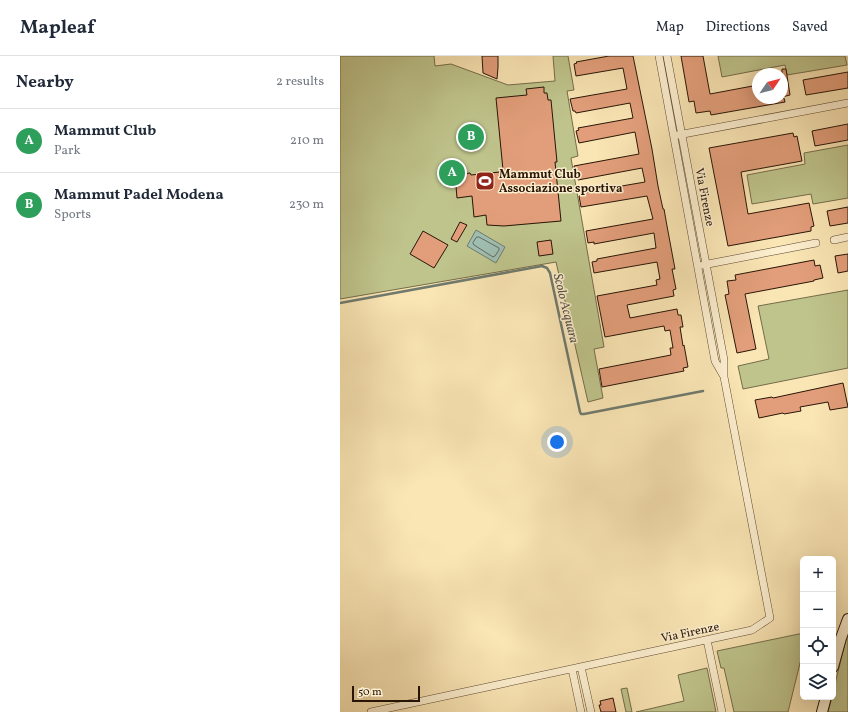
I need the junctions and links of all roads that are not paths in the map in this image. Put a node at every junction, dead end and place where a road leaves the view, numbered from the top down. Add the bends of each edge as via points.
1 (659, 56) edge
2 (667, 56) edge
3 (848, 104) edge
4 (682, 135) junction
5 (674, 136) junction
6 (848, 238) edge
7 (834, 240) dead end
8 (816, 243) dead end
9 (706, 264) junction
10 (698, 266) junction
11 (724, 377) junction
12 (848, 619) edge
13 (707, 640) junction
14 (834, 664) edge
15 (581, 667) junction
16 (572, 669) junction
17 (825, 700) edge
18 (371, 712) edge
19 (581, 712) edge
20 (591, 712) edge
21 (722, 712) edge
22 (822, 712) edge

1 - 5 street, Via Firenze
2 - 4 street, Via Firenze
3 - 4 street
4 - 5 street
4 - 9 street, Via Firenze
5 - 10 street, Via Firenze
6 - 7 street
8 - 9 street
9 - 10 street
9 - 11 street, Via Firenze via 724,360
10 - 11 street, Via Firenze via 715,361
11 - 13 street, Via Firenze via 770,618 752,630
12 - 14 street
13 - 15 street, Via Firenze
13 - 21 street
15 - 16 street, Via Firenze
15 - 20 street
16 - 18 street, Via Firenze
16 - 19 street
17 - 22 street

